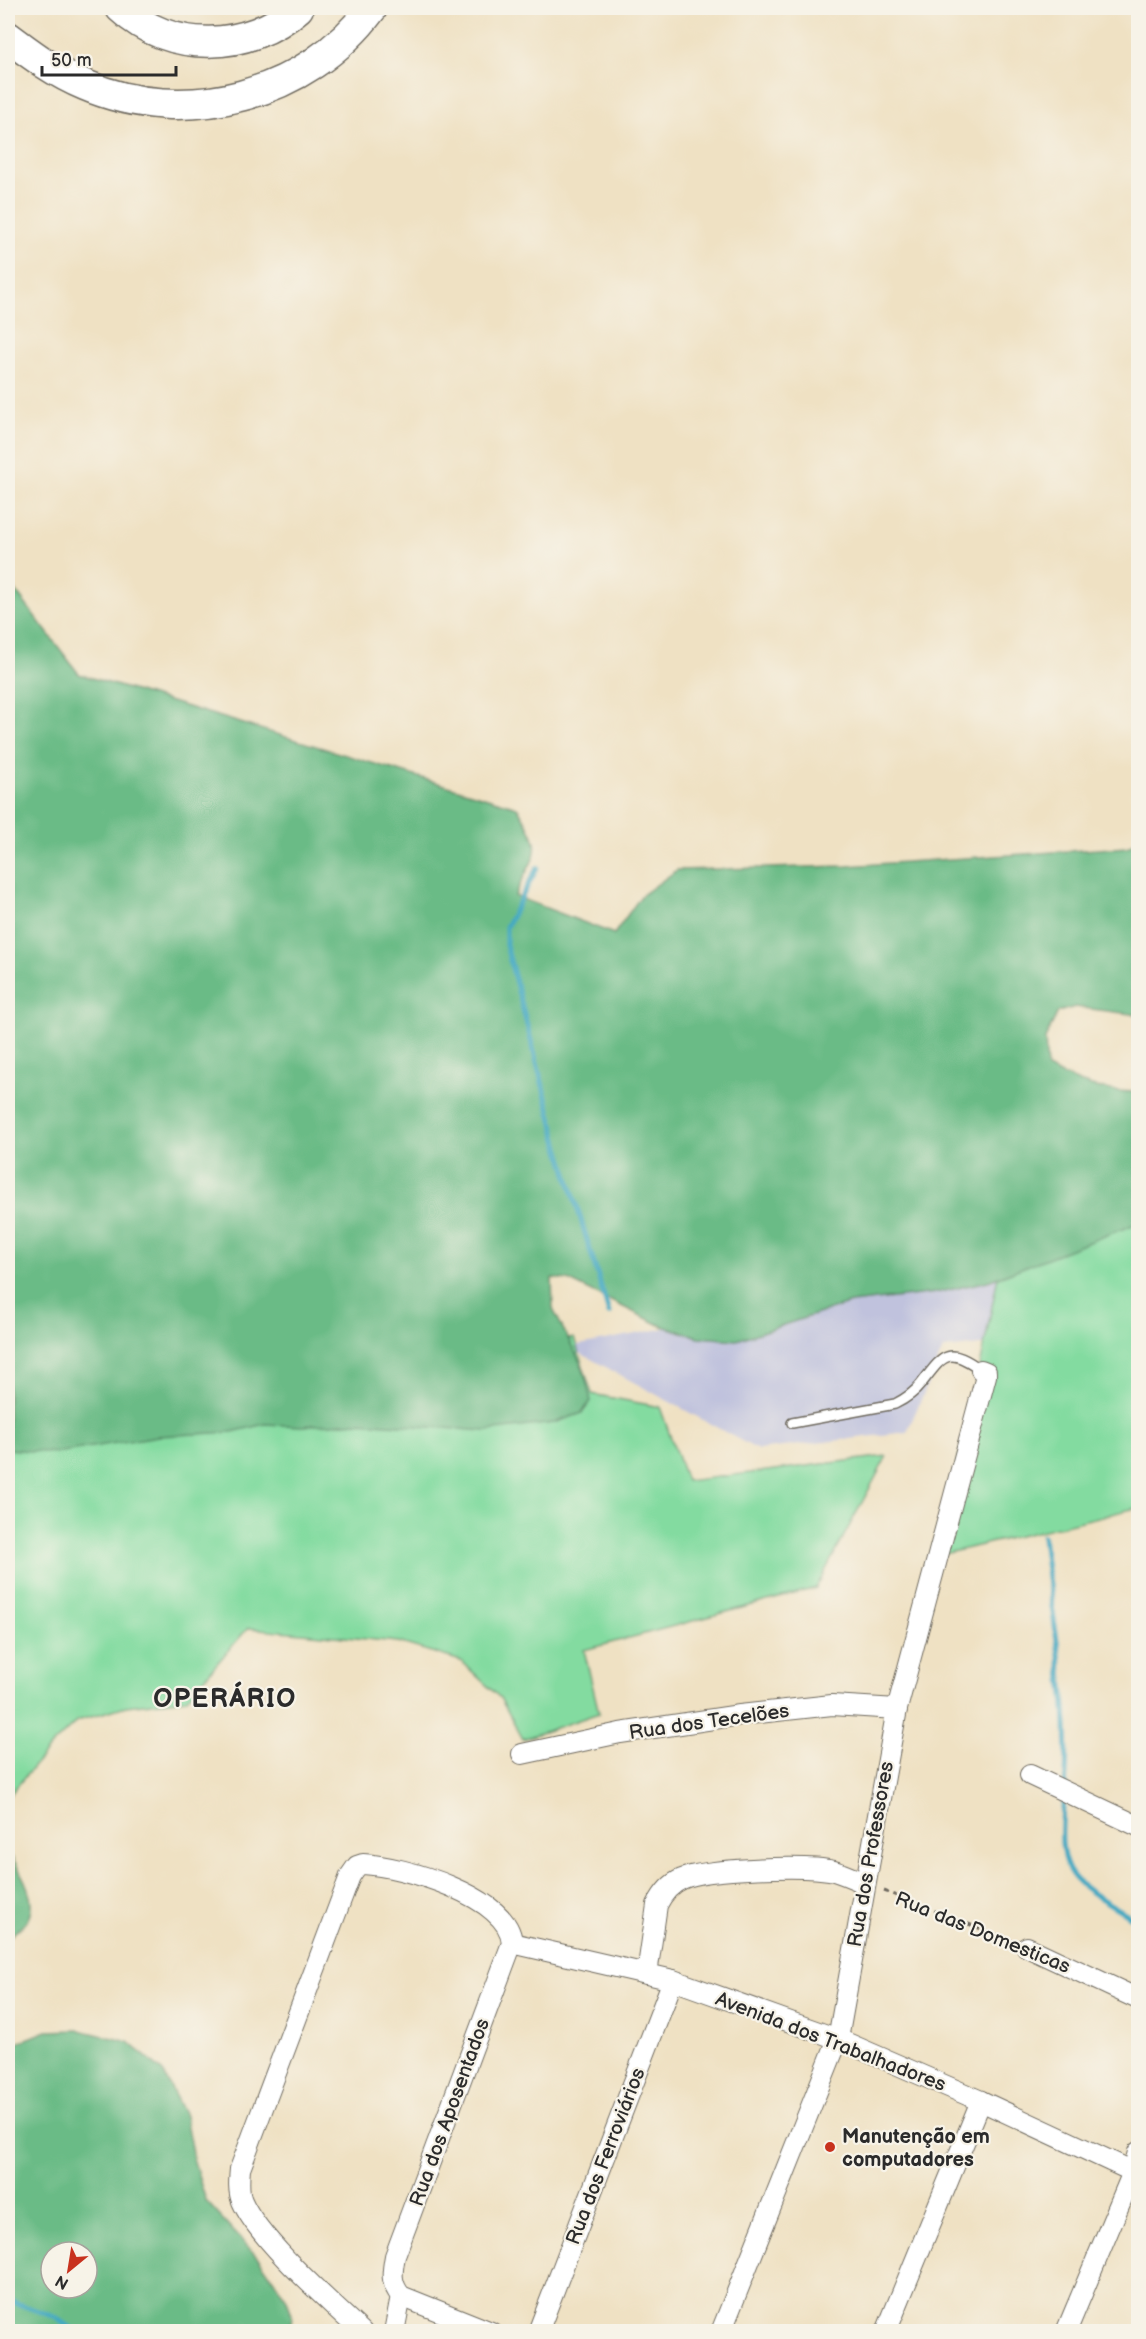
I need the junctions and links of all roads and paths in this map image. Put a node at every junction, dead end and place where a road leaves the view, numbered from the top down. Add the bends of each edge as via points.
1 (120, 8) edge
2 (298, 8) edge
3 (372, 8) edge
4 (8, 37) edge
5 (981, 1370) joint
6 (792, 1423) dead end
7 (897, 1709) junction
8 (522, 1754) dead end
9 (1030, 1775) dead end
10 (1138, 1826) edge
11 (864, 1883) junction
12 (512, 1942) junction
13 (1027, 1947) joint
14 (647, 1974) junction
15 (673, 1980) junction
16 (1138, 1999) edge
17 (838, 2039) junction
18 (981, 2101) junction
19 (1138, 2152) edge
20 (1136, 2173) edge
21 (397, 2289) junction
22 (362, 2331) edge
23 (394, 2331) edge
24 (491, 2331) edge
25 (538, 2331) edge
26 (722, 2331) edge
27 (886, 2331) edge
28 (1066, 2331) edge

1 - 2 main road via 156,33 204,42 224,41 262,30
3 - 4 main road via 331,51 287,79 238,97 187,105 135,100 85,86
5 - 6 lane via 964,1358 946,1357 936,1362 915,1391 895,1404
5 - 7 street, Rua dos Professores via 986,1376
7 - 8 street, Rua dos Tecelões via 832,1705 740,1715 620,1733
7 - 11 street, Rua dos Professores
9 - 10 street
11 - 13 path, Rua das Domesticas
11 - 14 street via 835,1871 803,1868 701,1873 683,1878 662,1894 657,1905
11 - 17 street, Rua dos Professores
12 - 14 street, Avenida dos Trabalhadores
12 - 21 street, Rua dos Aposentados via 395,2256
12 - 22 street via 511,1932 497,1913 436,1881 371,1865 357,1866 350,1876 240,2169 239,2187 242,2201 259,2228
13 - 16 street, Rua das Domesticas
14 - 15 street, Avenida dos Trabalhadores
15 - 17 street, Avenida dos Trabalhadores
15 - 25 street, Rua dos Ferroviários
17 - 18 street, Avenida dos Trabalhadores
17 - 26 street, Rua dos Professores
18 - 20 street, Avenida dos Trabalhadores
18 - 27 street
19 - 20 street
20 - 28 street
21 - 23 street, Rua dos Aposentados
21 - 24 street

